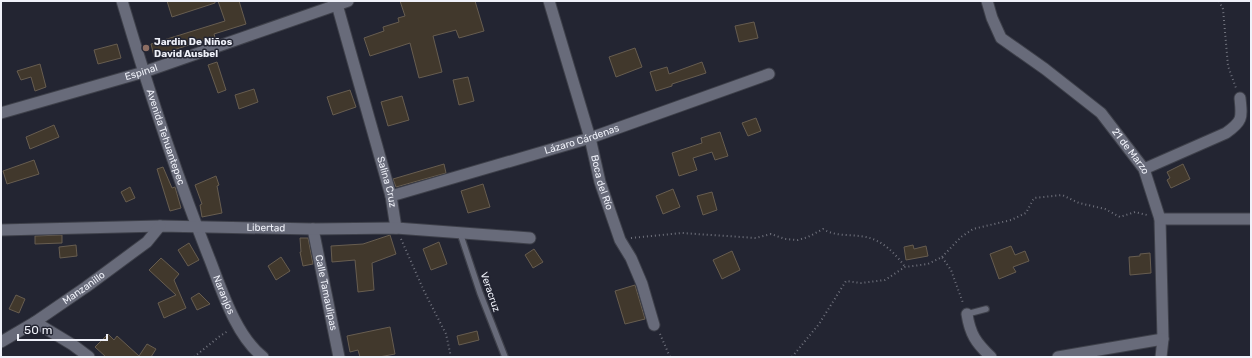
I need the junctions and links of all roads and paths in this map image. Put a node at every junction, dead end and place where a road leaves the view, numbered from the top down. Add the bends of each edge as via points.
1 (122, 1) edge
2 (549, 1) edge
3 (987, 1) edge
4 (1219, 1) edge
5 (340, 2) edge
6 (144, 72) junction
7 (770, 74) dead end
8 (1240, 98) joint
9 (1, 113) edge
10 (590, 138) junction
11 (1144, 169) junction
12 (391, 196) junction
13 (1160, 219) junction
14 (1251, 219) edge
15 (160, 226) junction
16 (196, 226) junction
17 (396, 228) junction
18 (1, 230) edge
19 (313, 230) junction
20 (460, 232) junction
21 (530, 238) dead end
22 (620, 240) junction
23 (942, 257) junction
24 (905, 266) junction
25 (986, 309) dead end
26 (967, 314) junction
27 (35, 322) junction
28 (654, 325) joint
29 (238, 327) junction
30 (1163, 339) junction
31 (1, 342) edge
32 (89, 357) edge
33 (194, 357) edge
34 (263, 357) edge
35 (339, 357) edge
36 (451, 357) edge
37 (505, 357) edge
38 (670, 357) edge
39 (792, 357) edge
40 (991, 357) edge
41 (1058, 357) edge
42 (1162, 357) edge

1 - 6 street, Avenida Tehuantepec
2 - 10 street, Boca del Río
3 - 11 street, 21 de Marzo via 1001,38 1101,113
4 - 8 path via 1223,10 1228,66
5 - 6 street, Espinal
5 - 12 street, Salina Cruz
6 - 9 street, Espinal
6 - 16 street, Avenida Tehuantepec
7 - 10 street, Lázaro Cárdenas
8 - 11 street via 1242,115 1237,125 1226,134
10 - 12 street, Lázaro Cárdenas
10 - 22 street, Boca del Río via 600,182
11 - 13 street, 21 de Marzo
12 - 17 street, Salina Cruz
13 - 14 street
13 - 23 path via 1135,212 1120,217 1105,209 1079,203 1062,195 1034,198 1026,213 1011,220 973,228
13 - 30 street, 21 de Marzo
15 - 16 street, Libertad
15 - 18 street, Libertad
15 - 27 street, Manzanillo via 147,242
16 - 19 street, Libertad
16 - 29 street, Naranjos
17 - 19 street, Libertad
17 - 20 street, Libertad
17 - 36 path via 446,334
19 - 35 street, Calle Tamaulipas
20 - 21 street, Libertad
20 - 37 lane, Veracruz
22 - 24 path via 682,233 756,238 771,234 798,240 823,229 830,234 867,237 879,242 898,256
22 - 28 street, Boca del Río via 642,284
23 - 24 path via 928,264
23 - 26 path via 951,270
24 - 39 path via 886,280 861,283 846,281 819,324
25 - 26 lane
26 - 40 street via 969,327 979,346
27 - 31 street, Manzanillo
27 - 32 street
28 - 38 path
29 - 33 path via 220,336
29 - 34 street, Naranjos via 254,350
30 - 41 street
30 - 42 street, 21 de Marzo

